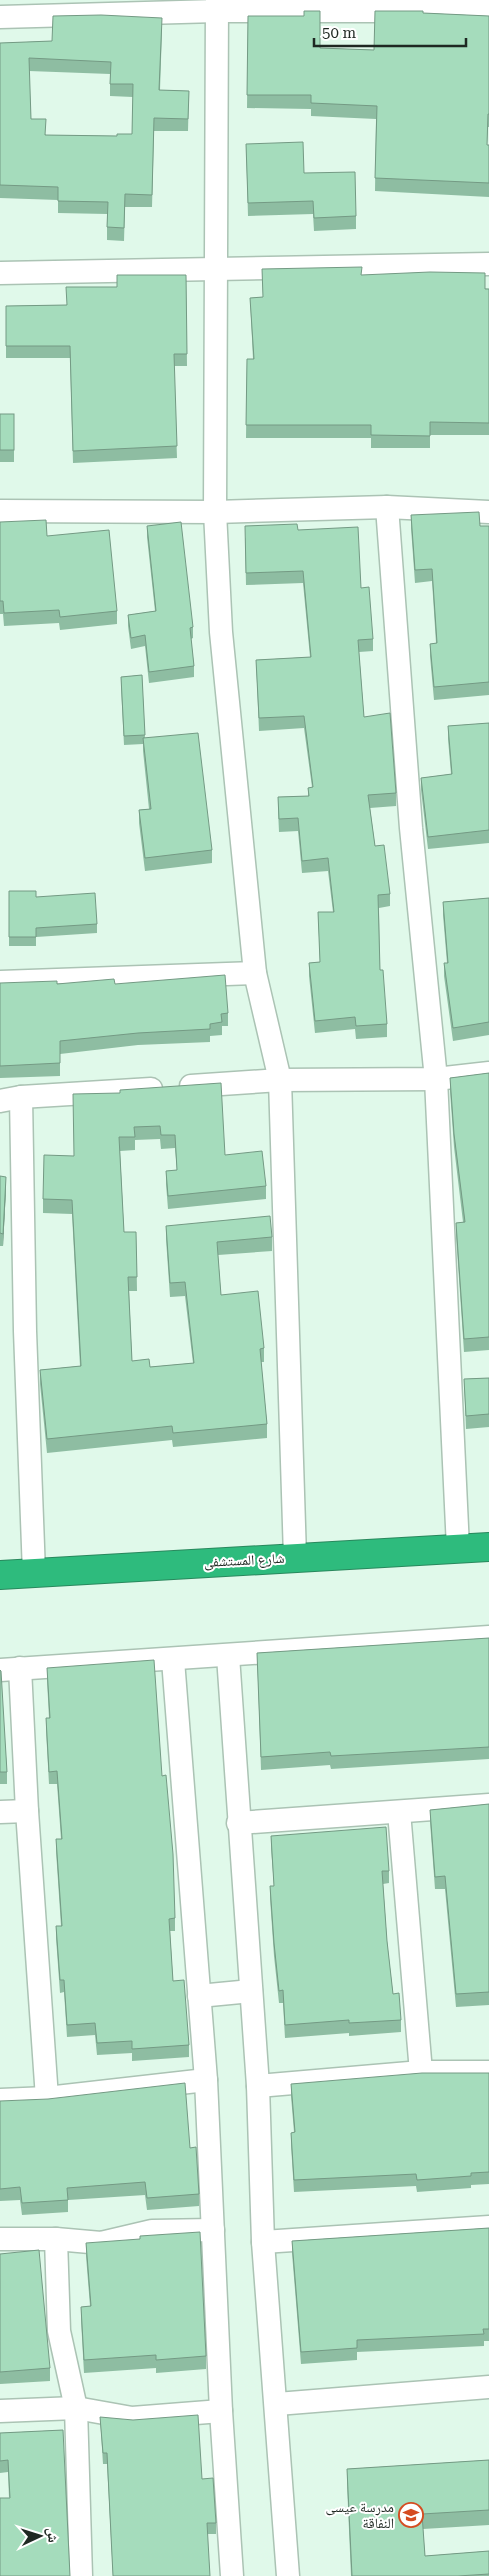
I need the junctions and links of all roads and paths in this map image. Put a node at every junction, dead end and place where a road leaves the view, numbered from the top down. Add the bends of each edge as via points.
1 (217, 6) edge
2 (489, 11) edge
3 (0, 17) edge
4 (489, 264) edge
5 (214, 268) junction
6 (0, 274) edge
7 (387, 507) junction
8 (0, 511) edge
9 (215, 512) junction
10 (489, 512) edge
11 (255, 973) junction
12 (0, 982) edge
13 (489, 1073) edge
14 (436, 1079) junction
15 (280, 1080) junction
16 (10, 1099) edge
17 (489, 1547) edge
18 (458, 1548) junction
19 (295, 1557) junction
20 (34, 1573) junction
21 (0, 1575) edge
22 (489, 1637) edge
23 (228, 1656) junction
24 (173, 1660) junction
25 (10, 1669) edge
26 (489, 1805) edge
27 (27, 1811) junction
28 (0, 1812) edge
29 (399, 1812) junction
30 (238, 1823) junction
31 (251, 1991) junction
32 (199, 1996) junction
33 (421, 2072) junction
34 (489, 2072) edge
35 (206, 2080) junction
36 (258, 2086) junction
37 (47, 2098) junction
38 (0, 2100) edge
39 (489, 2227) edge
40 (213, 2230) junction
41 (0, 2239) edge
42 (56, 2239) junction
43 (263, 2242) junction
44 (489, 2387) edge
45 (277, 2404) junction
46 (76, 2408) junction
47 (0, 2411) edge
48 (221, 2412) junction
49 (81, 2576) edge
50 (232, 2576) edge
51 (288, 2576) edge

1 - 2 street
1 - 3 street
1 - 5 street
4 - 5 street
5 - 6 street
5 - 9 street
7 - 9 street
7 - 10 street
7 - 14 street via 411,828
8 - 9 street
9 - 11 street via 222,632
11 - 12 street
11 - 15 street
13 - 14 street
14 - 15 street
14 - 18 street
15 - 16 street
15 - 19 street
16 - 20 street via 25,1332
17 - 18 highway, شارع المستشفى
18 - 19 highway, شارع المستشفى
19 - 20 highway, شارع المستشفى
20 - 21 highway, شارع المستشفى
22 - 23 street
23 - 24 street
23 - 30 street
24 - 25 street
24 - 32 street
25 - 27 street
26 - 29 street
27 - 28 street
27 - 37 street
29 - 30 street
29 - 33 street
30 - 31 street
31 - 32 street
31 - 36 street
32 - 35 street
33 - 34 street
33 - 36 street
35 - 37 street
35 - 40 street
36 - 43 street
37 - 38 street
39 - 43 street
40 - 42 street via 152,2231 101,2243
40 - 48 street
41 - 42 street
42 - 46 street via 60,2331
43 - 45 street
44 - 45 street
45 - 51 street
46 - 47 street
46 - 48 street via 132,2418
46 - 49 street
48 - 50 street

